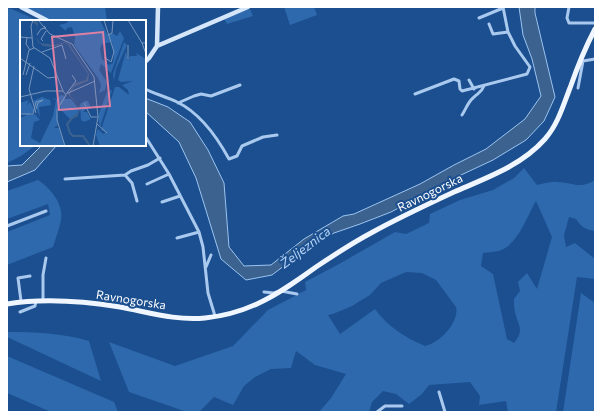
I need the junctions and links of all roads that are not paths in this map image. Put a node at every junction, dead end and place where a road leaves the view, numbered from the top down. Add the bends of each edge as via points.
1 (21, 7) edge
2 (158, 7) edge
3 (248, 7) edge
4 (569, 7) edge
5 (503, 8) edge
6 (479, 18) dead end
7 (46, 20) edge
8 (595, 23) edge
9 (489, 24) dead end
10 (595, 29) edge
11 (508, 32) junction
12 (157, 46) junction
13 (595, 59) edge
14 (146, 61) edge
15 (582, 61) junction
16 (469, 80) dead end
17 (240, 85) dead end
18 (484, 86) junction
19 (578, 88) dead end
20 (474, 89) junction
21 (146, 90) edge
22 (415, 94) dead end
23 (178, 103) junction
24 (462, 115) dead end
25 (277, 135) dead end
26 (146, 137) edge
27 (160, 158) junction
28 (170, 174) junction
29 (125, 176) junction
30 (65, 179) dead end
31 (147, 184) dead end
32 (180, 196) junction
33 (137, 201) dead end
34 (162, 202) dead end
35 (46, 211) dead end
36 (7, 226) edge
37 (199, 232) junction
38 (177, 238) dead end
39 (211, 256) dead end
40 (46, 258) dead end
41 (206, 269) junction
42 (30, 276) dead end
43 (281, 291) junction
44 (264, 292) dead end
45 (297, 294) dead end
46 (21, 301) junction
47 (36, 301) junction
48 (44, 301) junction
49 (7, 304) edge
50 (20, 312) dead end
51 (215, 316) junction
52 (439, 392) dead end
53 (402, 406) dead end
54 (377, 412) edge
55 (444, 412) edge

1 - 7 main road
2 - 12 main road
3 - 12 main road
4 - 8 street via 569,23
5 - 6 street
5 - 11 street
9 - 11 street via 493,34
10 - 15 main road, Ravnogorska
11 - 18 street via 530,67 529,70 527,74
12 - 14 main road
13 - 15 street
15 - 19 street
15 - 43 main road, Ravnogorska via 558,121 544,140 528,154 498,172 372,232
16 - 20 street
17 - 23 street via 211,96 201,94
18 - 20 street
18 - 24 street via 481,93 470,101
20 - 22 street via 462,91 459,82 454,79
21 - 23 street
23 - 25 street via 212,132 228,159 237,156 242,146 263,136
26 - 27 street
27 - 28 street
27 - 29 street
28 - 31 street
28 - 32 street
29 - 30 street
29 - 33 street via 132,183
32 - 34 street
32 - 37 street
35 - 36 street
37 - 38 street
37 - 41 street
39 - 41 street
40 - 48 street via 43,275
41 - 51 street via 208,293
42 - 46 street via 18,278
43 - 44 street
43 - 45 street
43 - 51 main road, Ravnogorska via 247,309
46 - 47 main road, Ravnogorska
46 - 49 main road, Ravnogorska
47 - 48 main road, Ravnogorska
47 - 50 street via 35,306
48 - 51 main road, Ravnogorska via 74,301 180,318
52 - 55 street
53 - 54 street via 385,406

